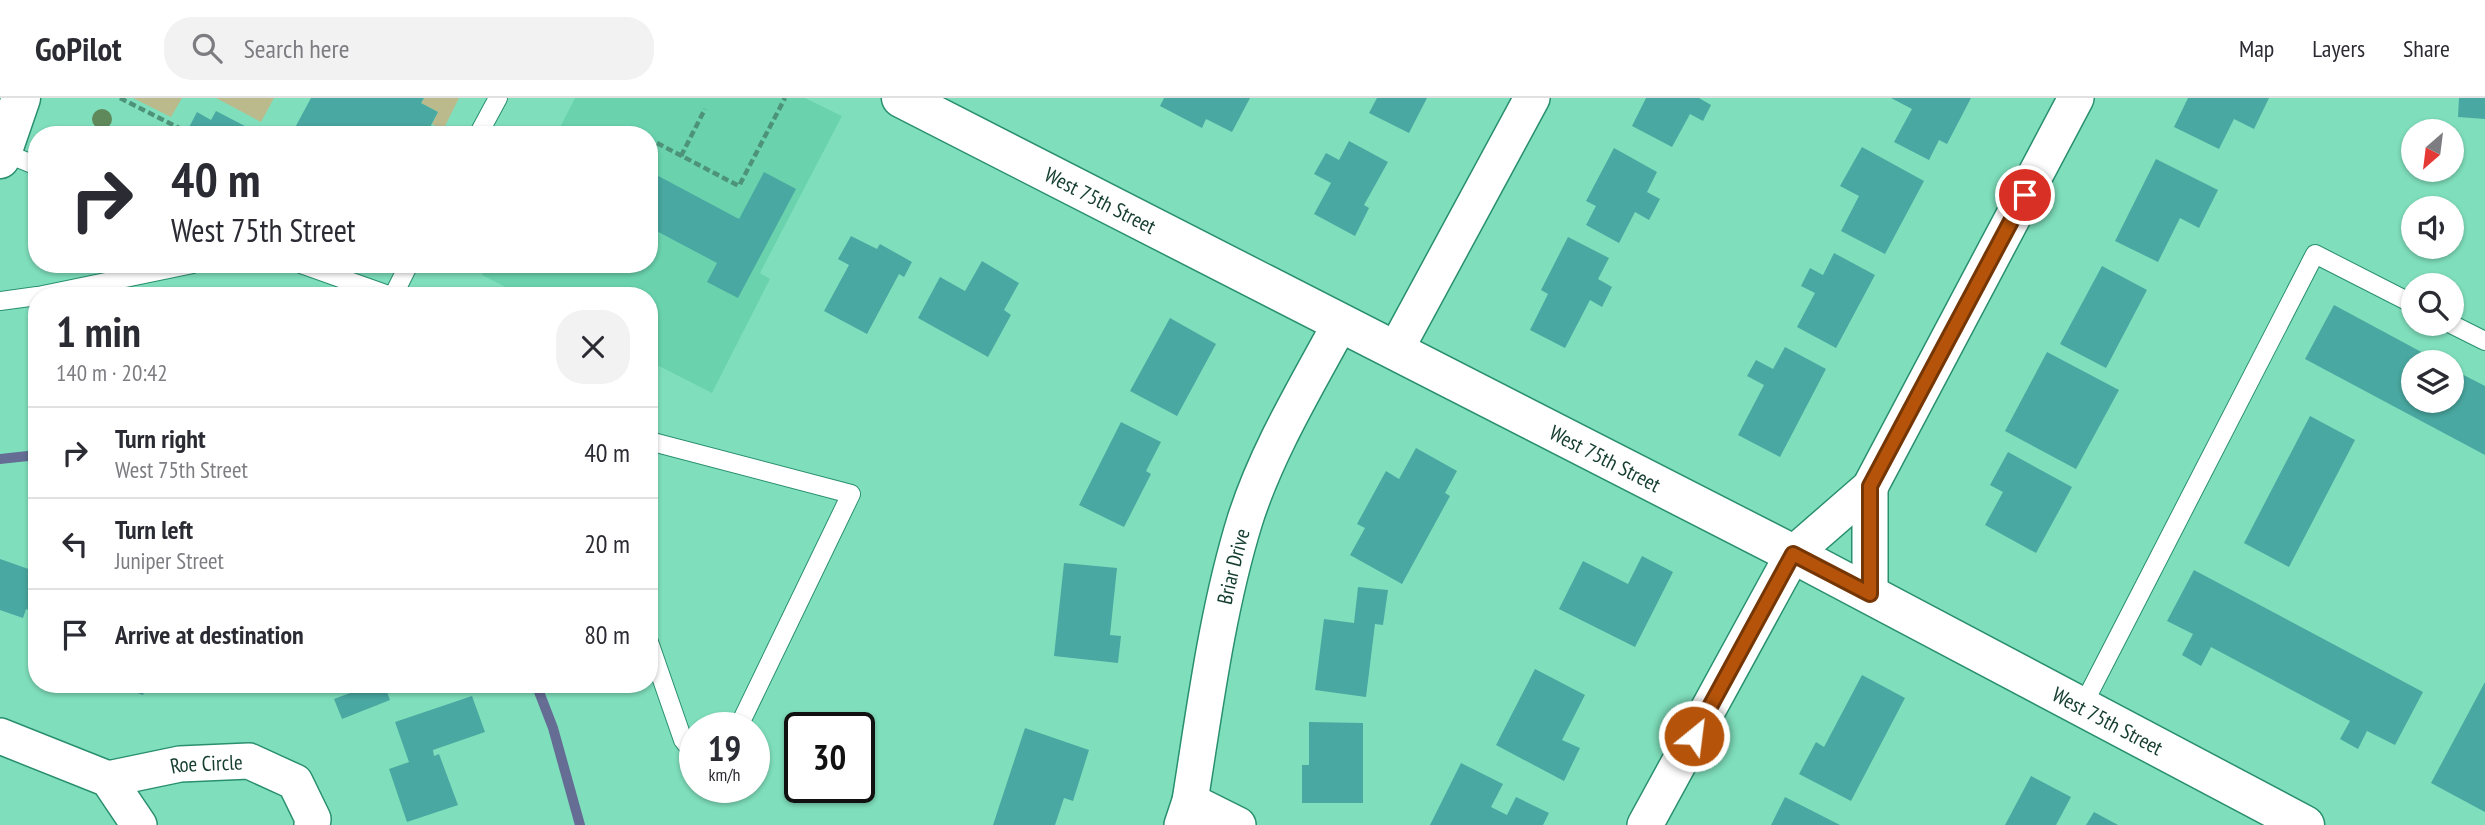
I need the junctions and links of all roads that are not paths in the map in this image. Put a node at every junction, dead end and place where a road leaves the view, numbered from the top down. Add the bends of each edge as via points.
1 (21, 98) edge
2 (498, 98) edge
3 (901, 98) edge
4 (1532, 98) edge
5 (2076, 98) edge
6 (483, 126) edge
7 (13, 159) edge
8 (149, 273) edge
9 (327, 273) edge
10 (81, 287) edge
11 (366, 287) edge
12 (28, 297) edge
13 (2401, 298) edge
14 (0, 301) edge
15 (1340, 324) junction
16 (2464, 330) edge
17 (2485, 341) edge
18 (1395, 351) junction
19 (658, 443) edge
20 (1870, 486) junction
21 (1793, 554) junction
22 (1870, 594) junction
23 (658, 668) edge
24 (2083, 705) junction
25 (746, 712) edge
26 (679, 728) edge
27 (0, 737) edge
28 (108, 779) junction
29 (1186, 813) edge
30 (2264, 816) edge
31 (139, 825) edge
32 (312, 825) edge
33 (1238, 825) edge
34 (1645, 825) edge
35 (2305, 825) edge

1 - 7 main road
2 - 6 lane
3 - 15 main road, West 75th Street
4 - 18 street
5 - 20 street
8 - 10 lane
9 - 11 lane
12 - 14 lane
13 - 24 lane via 2315,254
15 - 18 main road, West 75th Street
15 - 29 street, Briar Drive via 1291,414 1246,518 1220,617
16 - 17 lane
18 - 21 main road, West 75th Street
19 - 25 lane via 851,494
20 - 21 street
20 - 22 street
21 - 22 main road, West 75th Street
21 - 34 street
22 - 24 main road, West 75th Street
23 - 26 lane
24 - 30 main road, West 75th Street
27 - 28 street
28 - 31 street
28 - 32 street, Roe Circle via 180,764 249,761 295,782
29 - 33 street
30 - 35 main road, West 75th Street

